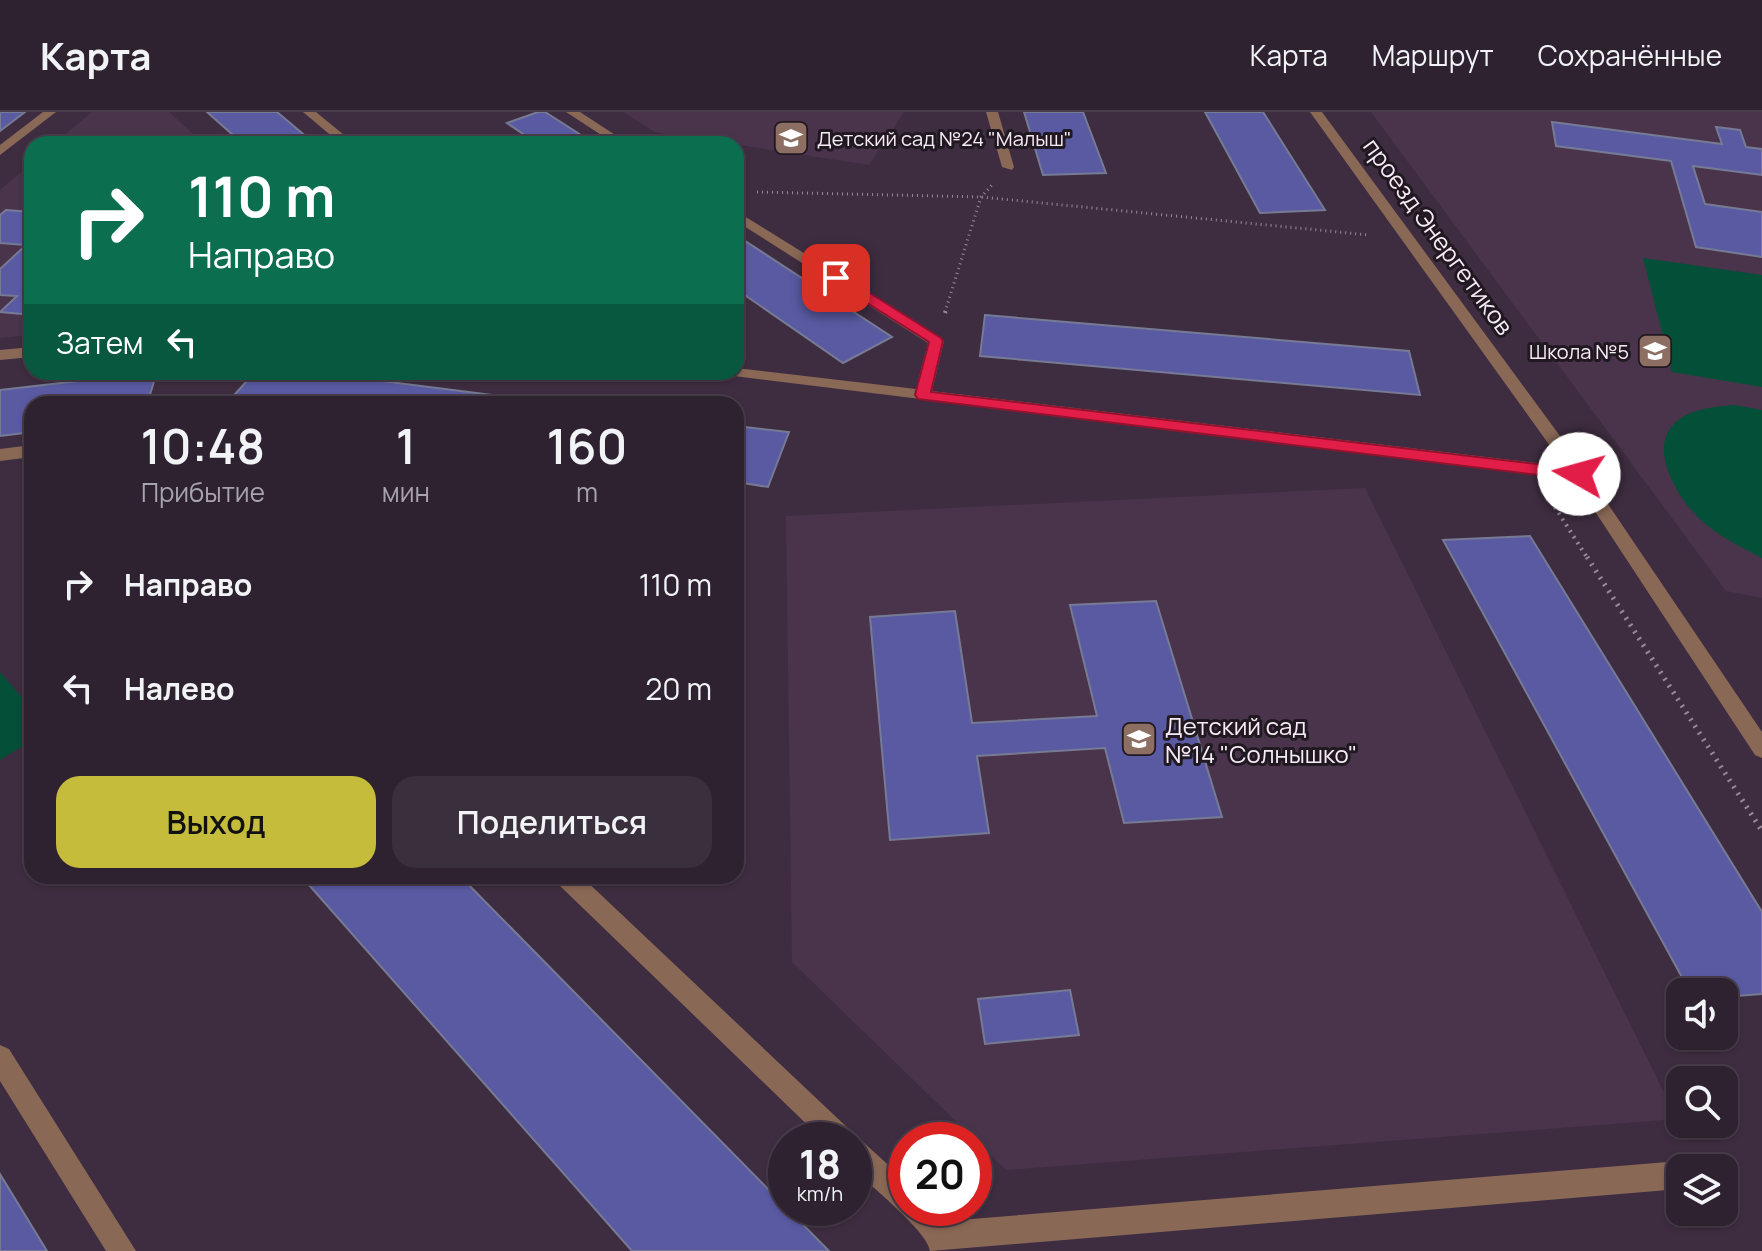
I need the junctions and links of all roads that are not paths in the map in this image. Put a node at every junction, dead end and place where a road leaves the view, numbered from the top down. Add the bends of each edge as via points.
1 (50, 112) edge
2 (309, 112) edge
3 (572, 112) edge
4 (992, 112) edge
5 (1316, 112) edge
6 (339, 136) edge
7 (610, 136) edge
8 (0, 151) edge
9 (1008, 167) road end
10 (744, 220) edge
11 (24, 353) edge
12 (0, 355) edge
13 (744, 374) edge
14 (923, 395) junction
15 (24, 452) edge
16 (0, 455) edge
17 (1579, 474) junction
18 (1762, 749) edge
19 (573, 884) edge
20 (0, 1058) edge
21 (823, 1122) edge
22 (872, 1168) edge
23 (1666, 1176) edge
24 (888, 1183) edge
25 (929, 1226) edge
26 (943, 1243) edge
27 (122, 1251) edge

1 - 8 street
2 - 6 street
3 - 7 street
4 - 9 street
5 - 17 street, проезд Энергетиков
10 - 14 street via 936,341
11 - 12 street
13 - 14 street
14 - 17 street
15 - 16 street
17 - 18 street, проезд Энергетиков
19 - 21 street
20 - 27 street
22 - 24 street
23 - 26 street
25 - 26 street

